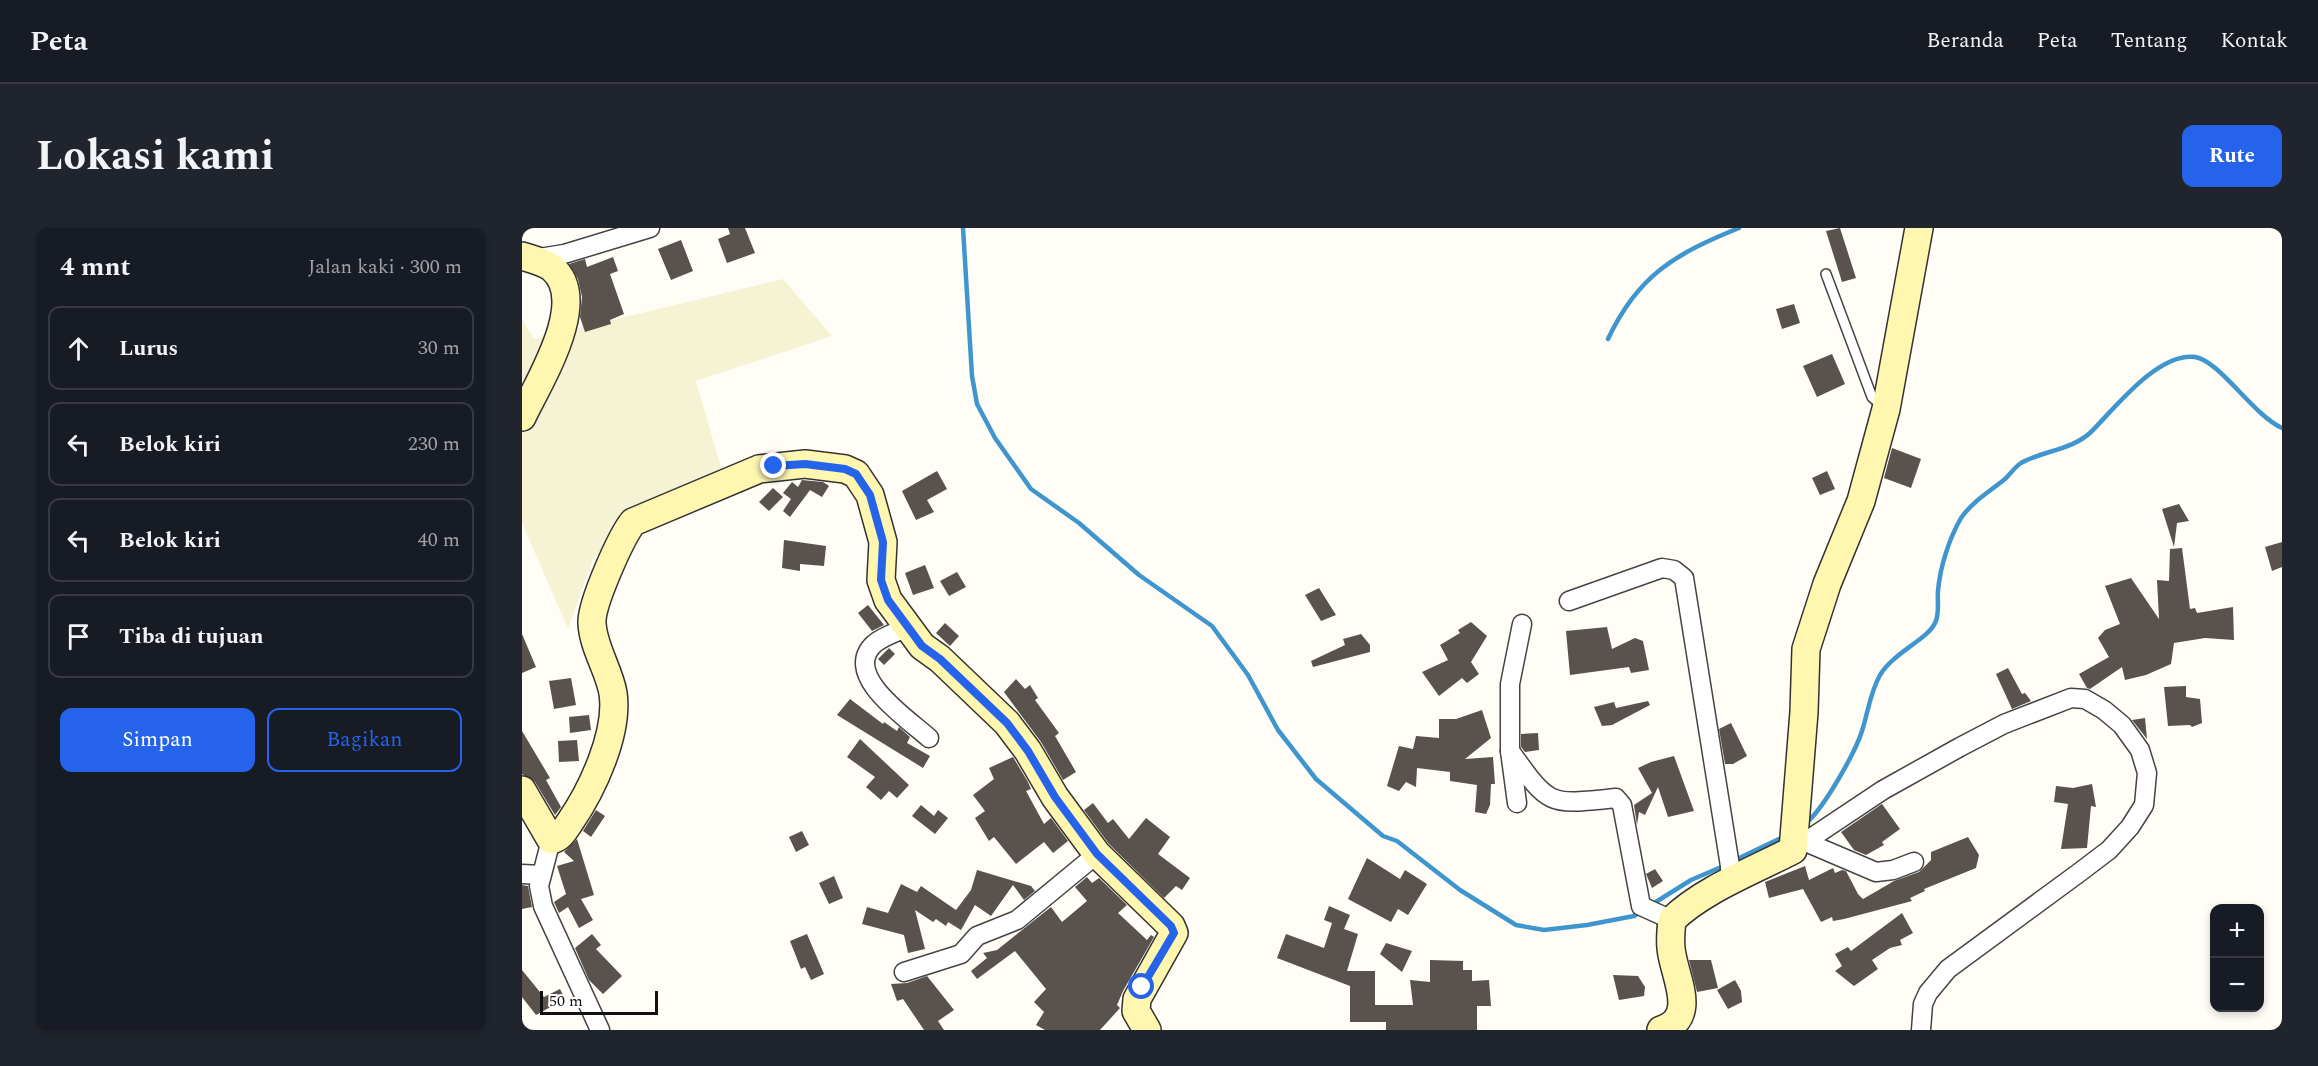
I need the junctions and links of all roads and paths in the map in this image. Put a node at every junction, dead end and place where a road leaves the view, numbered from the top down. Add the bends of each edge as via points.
1 (651, 228) edge
2 (1919, 228) edge
3 (527, 257) edge
4 (1826, 274) dead end
5 (1886, 409) junction
6 (522, 417) edge
7 (1569, 601) dead end
8 (1522, 624) dead end
9 (908, 627) junction
10 (929, 738) dead end
11 (1510, 751) junction
12 (522, 790) edge
13 (1517, 803) dead end
14 (551, 840) junction
15 (1801, 847) junction
16 (1097, 854) junction
17 (1914, 862) dead end
18 (522, 874) edge
19 (541, 874) junction
20 (1730, 882) junction
21 (1672, 920) junction
22 (904, 972) dead end
23 (600, 1030) edge
24 (1147, 1030) edge
25 (1661, 1030) edge
26 (1921, 1030) edge

1 - 3 street via 564,254
2 - 5 street
3 - 6 street via 551,267 567,300 557,343
4 - 5 lane via 1872,397
5 - 15 street via 1861,501 1806,649
7 - 20 street via 1662,568 1674,570 1684,578 1731,866
8 - 11 street via 1509,684
9 - 10 street via 869,649 866,674 874,690
9 - 14 street via 884,593 883,542 870,495 856,474 845,469 791,464 759,470 633,522 624,533 594,606 592,623 613,695 608,740 587,797 562,834
9 - 16 street via 922,646 1007,723
11 - 13 street
11 - 21 street via 1543,793 1556,801 1619,801 1641,906
12 - 14 street
14 - 19 street
15 - 17 street via 1876,872
15 - 20 street
15 - 26 street via 1883,790 1960,747 2004,724 2071,698 2085,699 2104,710 2122,725 2140,750 2147,773 2144,805 2130,827 2109,850 2058,890 1948,969 1923,1004
16 - 22 street via 1017,920 977,936 960,954
16 - 24 street via 1174,933 1137,999 1136,1011
18 - 19 street
19 - 23 street via 543,906
20 - 21 street
21 - 25 street via 1671,949 1683,1006 1676,1022

